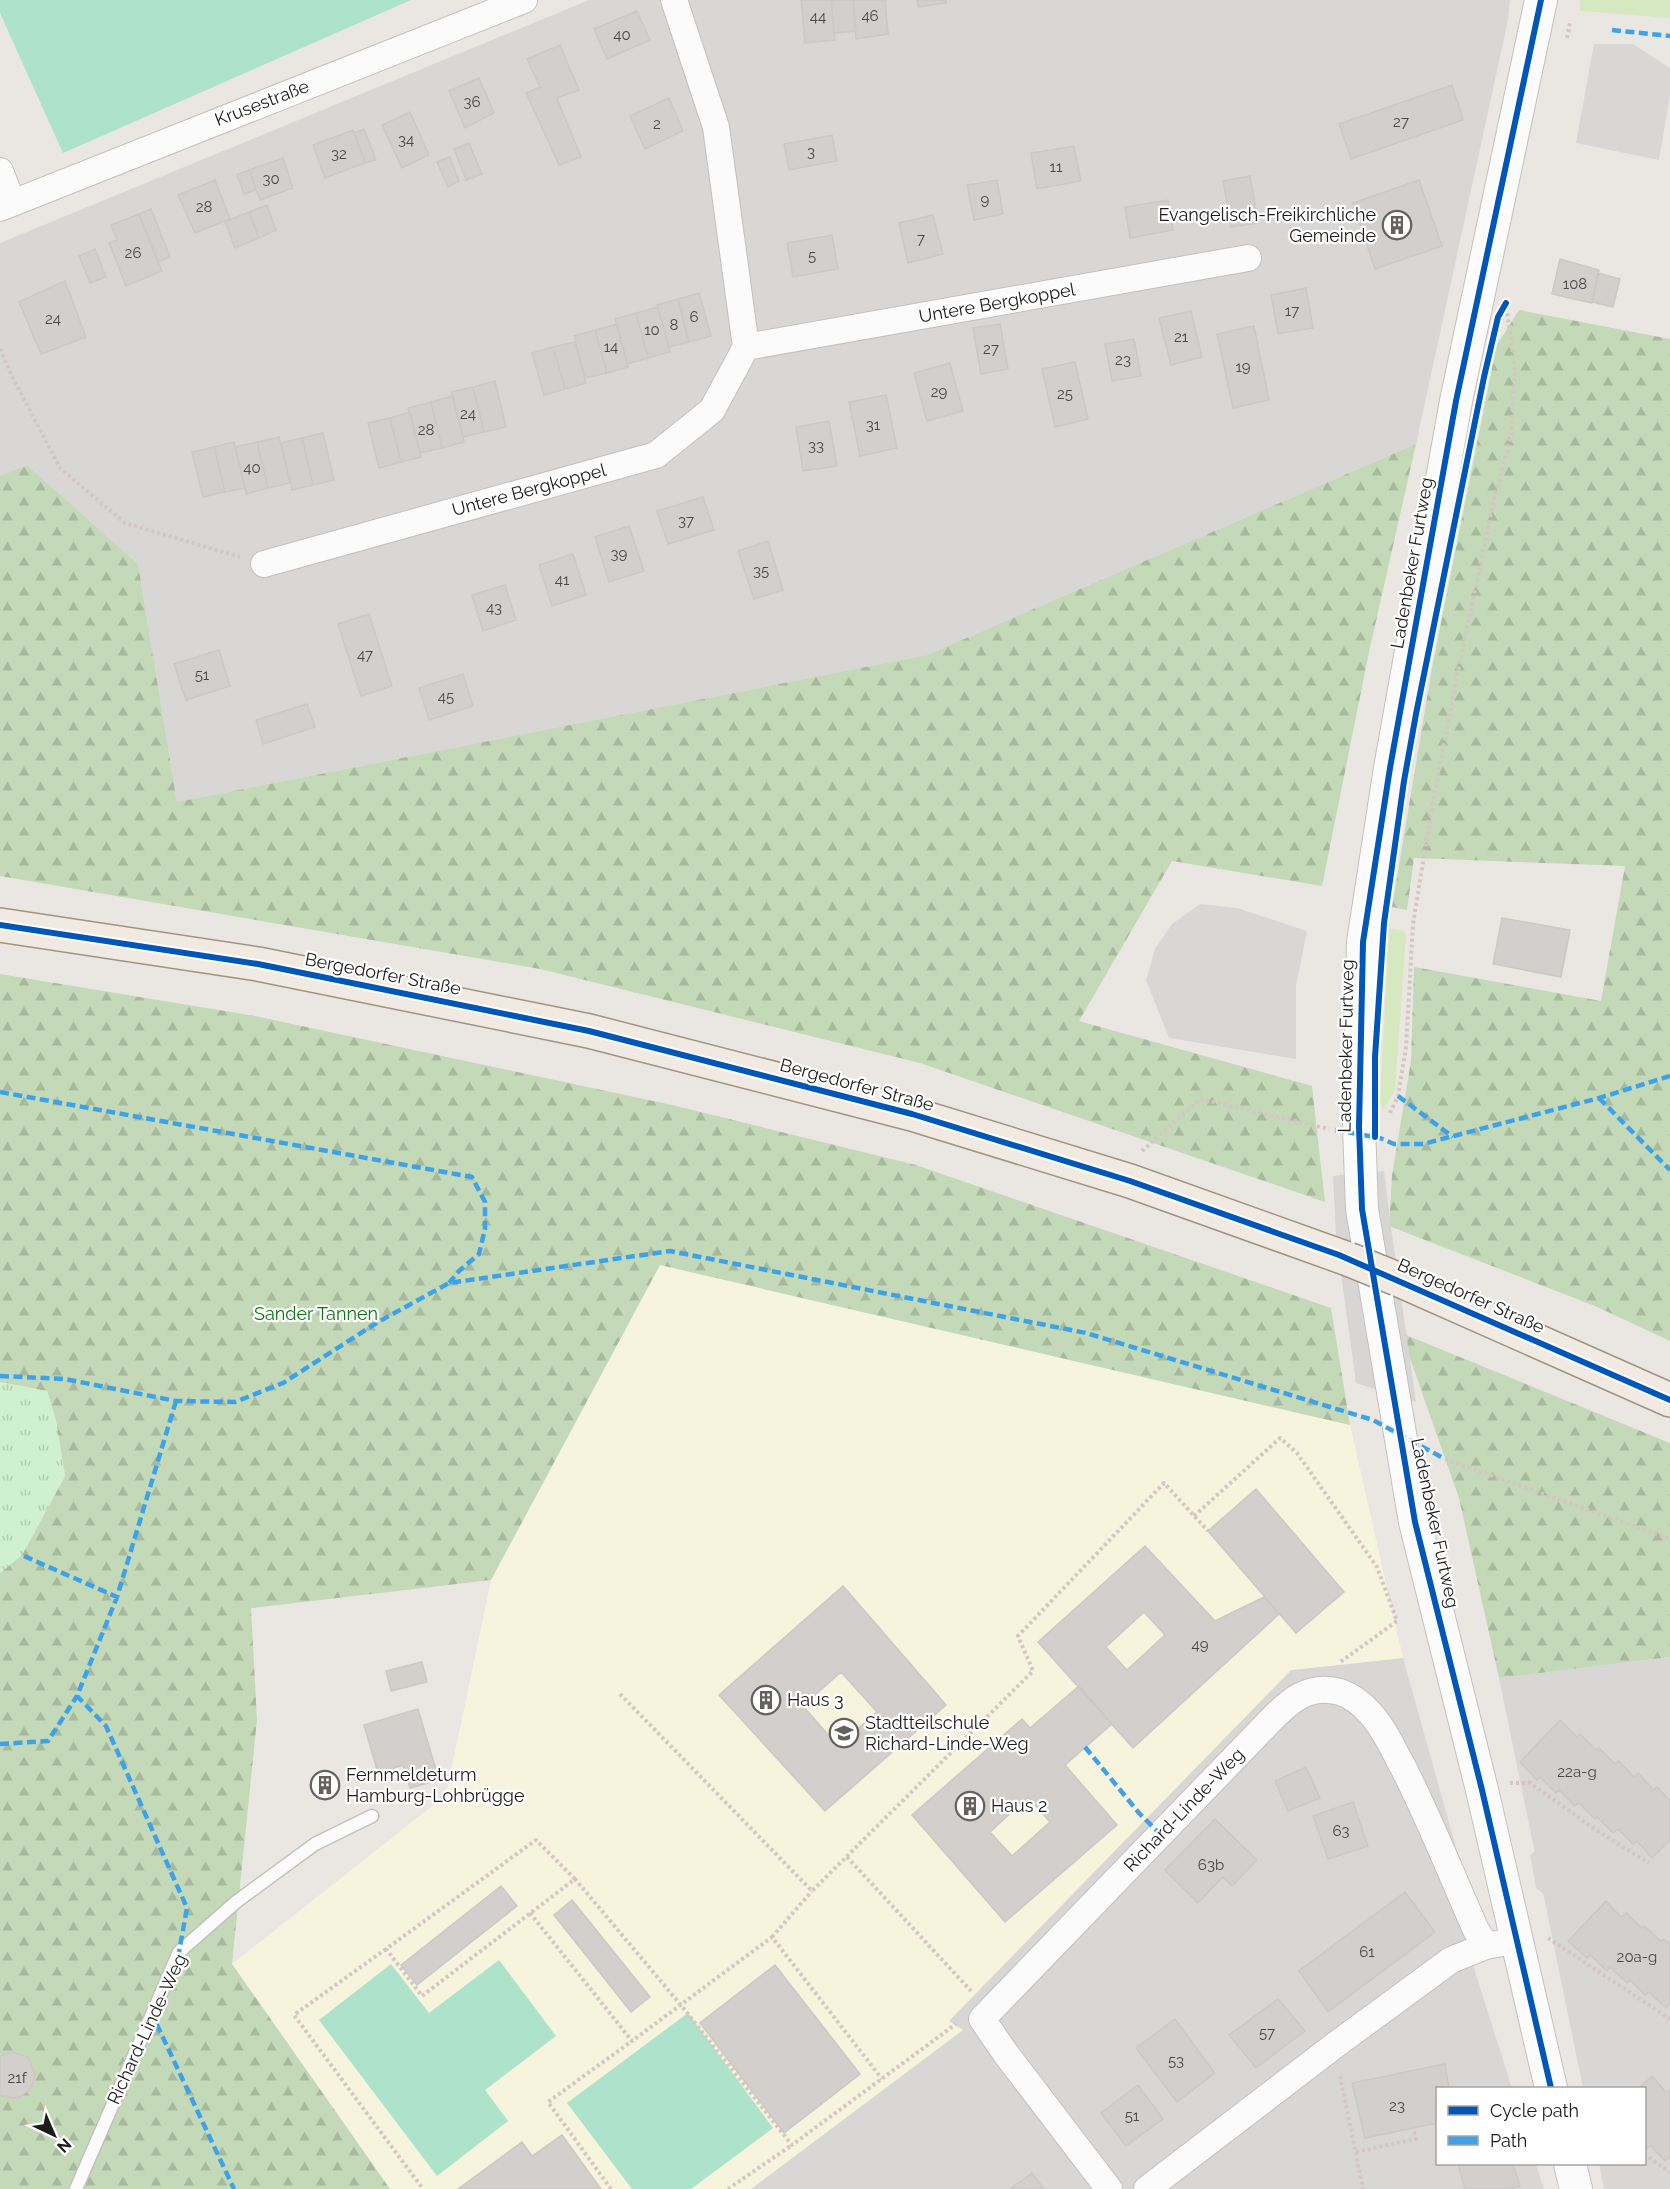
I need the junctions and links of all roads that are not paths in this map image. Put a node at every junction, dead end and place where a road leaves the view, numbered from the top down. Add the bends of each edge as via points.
1 (525, 0) edge
2 (674, 0) edge
3 (1541, 0) edge
4 (0, 171) edge
5 (6, 205) edge
6 (1248, 258) dead end
7 (746, 347) junction
8 (264, 564) road end
9 (0, 925) edge
10 (1373, 1270) junction
11 (1670, 1400) edge
12 (372, 1816) dead end
13 (1513, 1927) junction
14 (1486, 1946) junction
15 (1551, 2087) edge
16 (1570, 2165) edge
17 (76, 2189) edge
18 (1109, 2189) edge
19 (1147, 2189) edge
20 (1576, 2189) edge

1 - 5 street, Krusestraße
2 - 7 street via 716,127
3 - 10 street, Ladenbeker Furtweg via 1456,401 1363,942 1359,1127 1362,1209
4 - 5 street
6 - 7 street, Untere Bergkoppel
7 - 8 street, Untere Bergkoppel via 712,410 656,455
9 - 10 main road, Bergedorfer Straße via 258,964 589,1032 912,1114 1130,1181
10 - 11 main road, Bergedorfer Straße
10 - 13 street, Ladenbeker Furtweg via 1415,1522
12 - 17 lane, Richard-Linde-Weg via 315,1844 236,1902 179,1952
13 - 14 street
13 - 15 street, Ladenbeker Furtweg
14 - 18 street, Richard-Linde-Weg via 1412,1785 1378,1723 1351,1697 1329,1690 1303,1693 1287,1704 982,2019
14 - 19 street via 1451,1960
16 - 20 street

